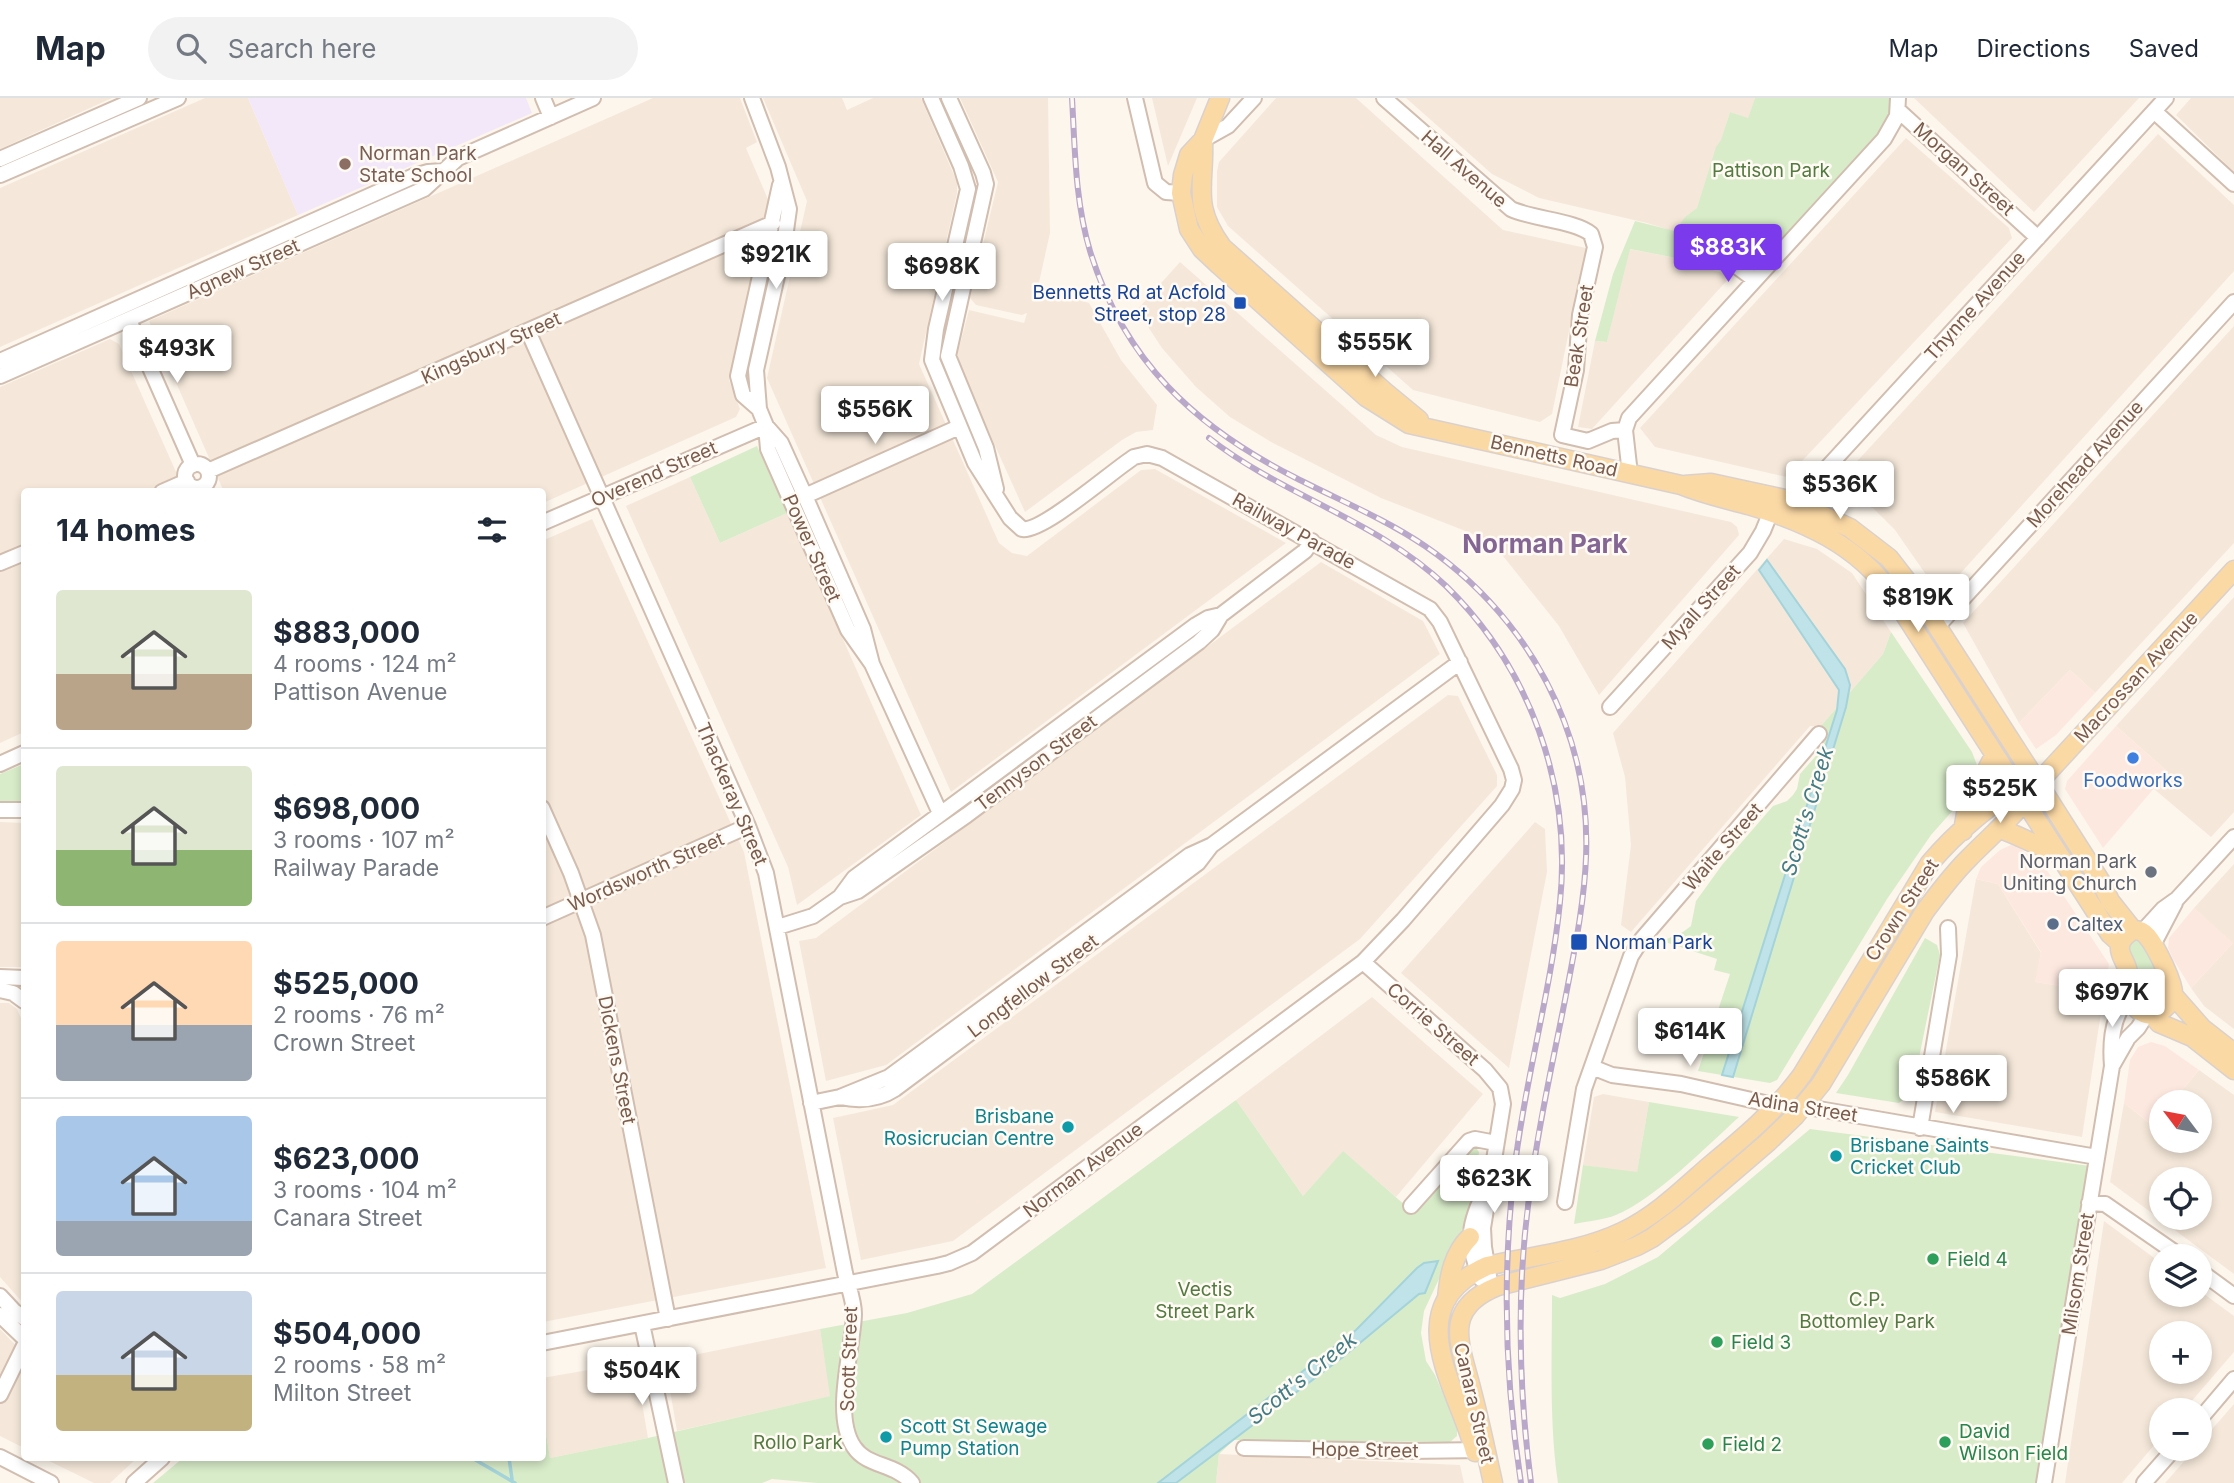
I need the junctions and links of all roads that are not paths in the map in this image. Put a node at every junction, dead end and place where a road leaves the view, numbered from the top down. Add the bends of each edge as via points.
1 (139, 98) edge
2 (178, 98) edge
3 (543, 98) edge
4 (593, 98) edge
5 (752, 98) edge
6 (931, 98) edge
7 (949, 98) edge
8 (1135, 98) edge
9 (1220, 98) edge
10 (1254, 98) edge
11 (1384, 98) edge
12 (2166, 98) edge
13 (155, 103) edge
14 (1898, 105) edge
15 (2154, 111) junction
16 (551, 117) junction
17 (1203, 141) junction
18 (0, 159) edge
19 (443, 171) junction
20 (0, 175) edge
21 (781, 177) junction
22 (2234, 184) edge
23 (1181, 194) junction
24 (773, 223) junction
25 (1593, 236) joint
26 (2038, 237) junction
27 (1689, 253) dead end
28 (1755, 280) junction
29 (2234, 302) edge
30 (129, 320) junction
31 (528, 331) junction
32 (1321, 345) junction
33 (0, 361) edge
34 (0, 376) edge
35 (758, 409) junction
36 (766, 426) junction
37 (959, 427) junction
38 (1625, 430) junction
39 (1562, 435) joint
40 (193, 465) junction
41 (208, 471) junction
42 (1630, 474) junction
43 (187, 481) junction
44 (171, 488) edge
45 (198, 488) edge
46 (205, 488) edge
47 (805, 496) junction
48 (602, 497) junction
49 (997, 497) junction
50 (1774, 504) junction
51 (1798, 513) junction
52 (546, 521) edge
53 (1312, 541) junction
54 (21, 554) edge
55 (0, 564) edge
56 (2234, 570) edge
57 (1221, 615) junction
58 (1937, 626) junction
59 (1460, 662) junction
60 (872, 664) junction
61 (1610, 708) dead end
62 (1819, 734) dead end
63 (21, 754) edge
64 (1994, 756) junction
65 (0, 764) edge
66 (2038, 783) junction
67 (1512, 789) joint
68 (2021, 796) junction
69 (0, 810) edge
70 (21, 810) edge
71 (940, 813) junction
72 (546, 817) edge
73 (748, 826) junction
74 (2000, 829) junction
75 (1963, 831) junction
76 (2234, 837) edge
77 (2057, 852) junction
78 (840, 897) junction
79 (582, 900) junction
80 (546, 916) edge
81 (778, 927) junction
82 (1948, 928) dead end
83 (2137, 938) junction
84 (1363, 962) junction
85 (0, 976) edge
86 (21, 978) edge
87 (0, 990) edge
88 (2173, 995) junction
89 (2130, 997) junction
90 (21, 999) edge
91 (2150, 1015) junction
92 (2234, 1053) edge
93 (2112, 1066) junction
94 (1592, 1067) junction
95 (2234, 1070) edge
96 (811, 1103) junction
97 (1778, 1105) junction
98 (1804, 1106) junction
99 (1920, 1128) junction
100 (1496, 1143) junction
101 (2097, 1157) junction
102 (1489, 1185) junction
103 (1565, 1202) dead end
104 (2090, 1203) junction
105 (1410, 1206) dead end
106 (1470, 1237) junction
107 (2163, 1244) edge
108 (1482, 1268) junction
109 (2212, 1280) edge
110 (848, 1284) junction
111 (1488, 1290) junction
112 (0, 1296) edge
113 (2234, 1296) edge
114 (1447, 1299) junction
115 (0, 1315) edge
116 (21, 1316) edge
117 (668, 1319) junction
118 (642, 1324) junction
119 (21, 1335) edge
120 (546, 1342) edge
121 (21, 1352) edge
122 (2234, 1379) edge
123 (0, 1395) edge
124 (2212, 1405) edge
125 (1244, 1448) dead end
126 (1480, 1450) junction
127 (0, 1457) edge
128 (159, 1461) edge
129 (2163, 1461) edge
130 (51, 1483) edge
131 (134, 1483) edge
132 (676, 1483) edge
133 (912, 1483) edge
134 (1480, 1483) edge
135 (1493, 1483) edge
136 (2044, 1483) edge
137 (2144, 1483) edge

1 - 18 street
2 - 13 street
3 - 16 street
4 - 16 street, Agnew Street
5 - 21 street, Power Street
6 - 37 street, Railway Parade via 968,186 932,351 933,365
7 - 49 street, Railway Parade via 983,173 986,190 948,356 986,448
8 - 23 street via 1155,183 1163,191
9 - 17 main road, Bennetts Road
10 - 17 street, Bennetts Road
11 - 25 street, Hall Avenue via 1511,209 1582,228
12 - 15 street, Thynne Avenue
13 - 20 street
14 - 26 street, Morgan Street
14 - 28 street via 1884,139
15 - 22 street
15 - 26 street, Thynne Avenue
16 - 19 street, Agnew Street via 465,155
17 - 23 main road, Bennetts Road via 1189,155
17 - 32 main road, Bennetts Road via 1200,192 1216,238
19 - 30 street, Agnew Street via 427,187
19 - 33 street, Agnew Street via 414,176
21 - 24 street, Power Street
21 - 35 street, Power Street via 789,216 756,367
23 - 32 main road, Bennetts Road via 1189,229 1202,250
24 - 31 street, Kingsbury Street
24 - 35 street, Power Street via 738,376 743,395
25 - 39 street, Beak Street via 1576,370
26 - 51 street, Thynne Avenue via 1814,482
27 - 28 street via 1732,262
28 - 38 street via 1633,413
29 - 58 street, Morehead Avenue
30 - 34 street, Agnew Street
30 - 40 street
31 - 41 street, Kingsbury Street
31 - 48 street, Thackeray Street
32 - 42 main road, Bennetts Road via 1380,407 1409,424
35 - 36 street, Power Street
36 - 47 street, Power Street via 781,443
36 - 48 street, Overend Street
36 - 60 street, Power Street via 773,461 848,631
37 - 47 street
37 - 49 street, Railway Parade
38 - 39 street, Bennetts Road via 1588,441
38 - 42 street
40 - 41 street
40 - 43 street via 186,471
41 - 46 street
42 - 50 main road, Bennetts Road via 1681,485 1711,483
43 - 44 street
43 - 45 street
47 - 60 street, Power Street via 863,629
48 - 52 street, Overend Street
48 - 73 street, Thackeray Street
49 - 53 street, Railway Parade via 1014,524 1030,529 1131,459 1151,454
50 - 51 main road, Bennetts Road
50 - 61 street, Myall Street via 1755,546
51 - 58 main road, Bennetts Road via 1850,528 1881,550
51 - 64 main road, Bennetts Road via 1882,580
53 - 57 street, Tennyson Street via 1306,551
53 - 59 street, Railway Parade via 1430,609
54 - 55 street
56 - 66 main road, Macrossan Avenue
57 - 71 street, Tennyson Street via 1196,625
57 - 78 street, Tennyson Street via 1195,645 977,808 858,891
58 - 66 main road, Bennetts Road
59 - 67 street, Railway Parade via 1511,769
59 - 96 street, Longfellow Street via 1212,845 1198,863 895,1089 858,1100 840,1097
60 - 71 street, Power Street
62 - 94 street, Waite Street via 1781,786 1672,913 1642,939 1631,956
63 - 65 street
64 - 68 main road, Bennetts Road
64 - 75 main road via 1967,808
66 - 68 main road, Crown Street
66 - 83 main road, Bennetts Road
67 - 84 street, Norman Avenue via 1412,911
68 - 74 main road, Crown Street
68 - 75 main road, Crown Street
68 - 77 main road, Bennetts Road
69 - 70 street
71 - 78 street, Tennyson Street via 854,878
72 - 79 street, Dickens Street
73 - 79 street, Wordsworth Street
73 - 81 street, Thackeray Street via 766,873
74 - 77 main road
74 - 98 main road, Crown Street via 1966,860 1925,911
75 - 97 main road, Crown Street via 1924,873 1814,1056
76 - 83 street
77 - 83 main road, Bennetts Road via 2110,934
78 - 81 street, Tennyson Street via 813,916
79 - 80 street, Wordsworth Street
79 - 117 street, Dickens Street via 593,935
81 - 96 street, Thackeray Street
82 - 99 street via 1949,955
83 - 88 main road via 2173,986
83 - 89 main road via 2121,952
84 - 100 street, Corrie Street via 1500,1088 1503,1104
84 - 110 street, Norman Avenue via 972,1253 949,1263
85 - 86 street
87 - 90 street
88 - 91 main road via 2166,1007
88 - 92 main road via 2211,1036
89 - 91 main road via 2138,1009
89 - 93 street, Milsom Street via 2113,1027
91 - 93 street, Milsom Street via 2128,1038
91 - 95 main road via 2192,1037
93 - 101 street, Milsom Street
94 - 97 street, Adina Street via 1612,1075
94 - 103 street, Waite Street via 1584,1089
96 - 110 street, Thackeray Street
97 - 98 street, Adina Street
97 - 108 main road, Crown Street via 1669,1202 1635,1225 1599,1241
98 - 99 street, Adina Street
98 - 111 main road, Crown Street via 1653,1238 1613,1256
99 - 101 street, Adina Street
100 - 102 street
100 - 105 street via 1469,1141
101 - 104 street, Milsom Street
102 - 106 street via 1474,1215
102 - 108 street
104 - 107 street via 2105,1204
104 - 136 street, Milsom Street
106 - 108 street via 1471,1253
106 - 114 main road, Canara Street via 1449,1272
108 - 111 street
108 - 114 main road via 1462,1281
109 - 113 street
110 - 117 street, Norman Avenue
110 - 133 street, Scott Street via 854,1314 845,1381 848,1434 860,1454
111 - 126 main road, Canara Street via 1465,1311 1458,1334
112 - 116 street
114 - 126 main road, Canara Street via 1439,1322 1439,1350
115 - 119 street
117 - 118 street, Norman Avenue
118 - 120 street, Norman Avenue
118 - 132 street
121 - 123 street
122 - 124 street
125 - 126 street, Hope Street
126 - 134 main road, Canara Street
126 - 135 main road, Canara Street
127 - 130 street
128 - 131 street
129 - 137 street

